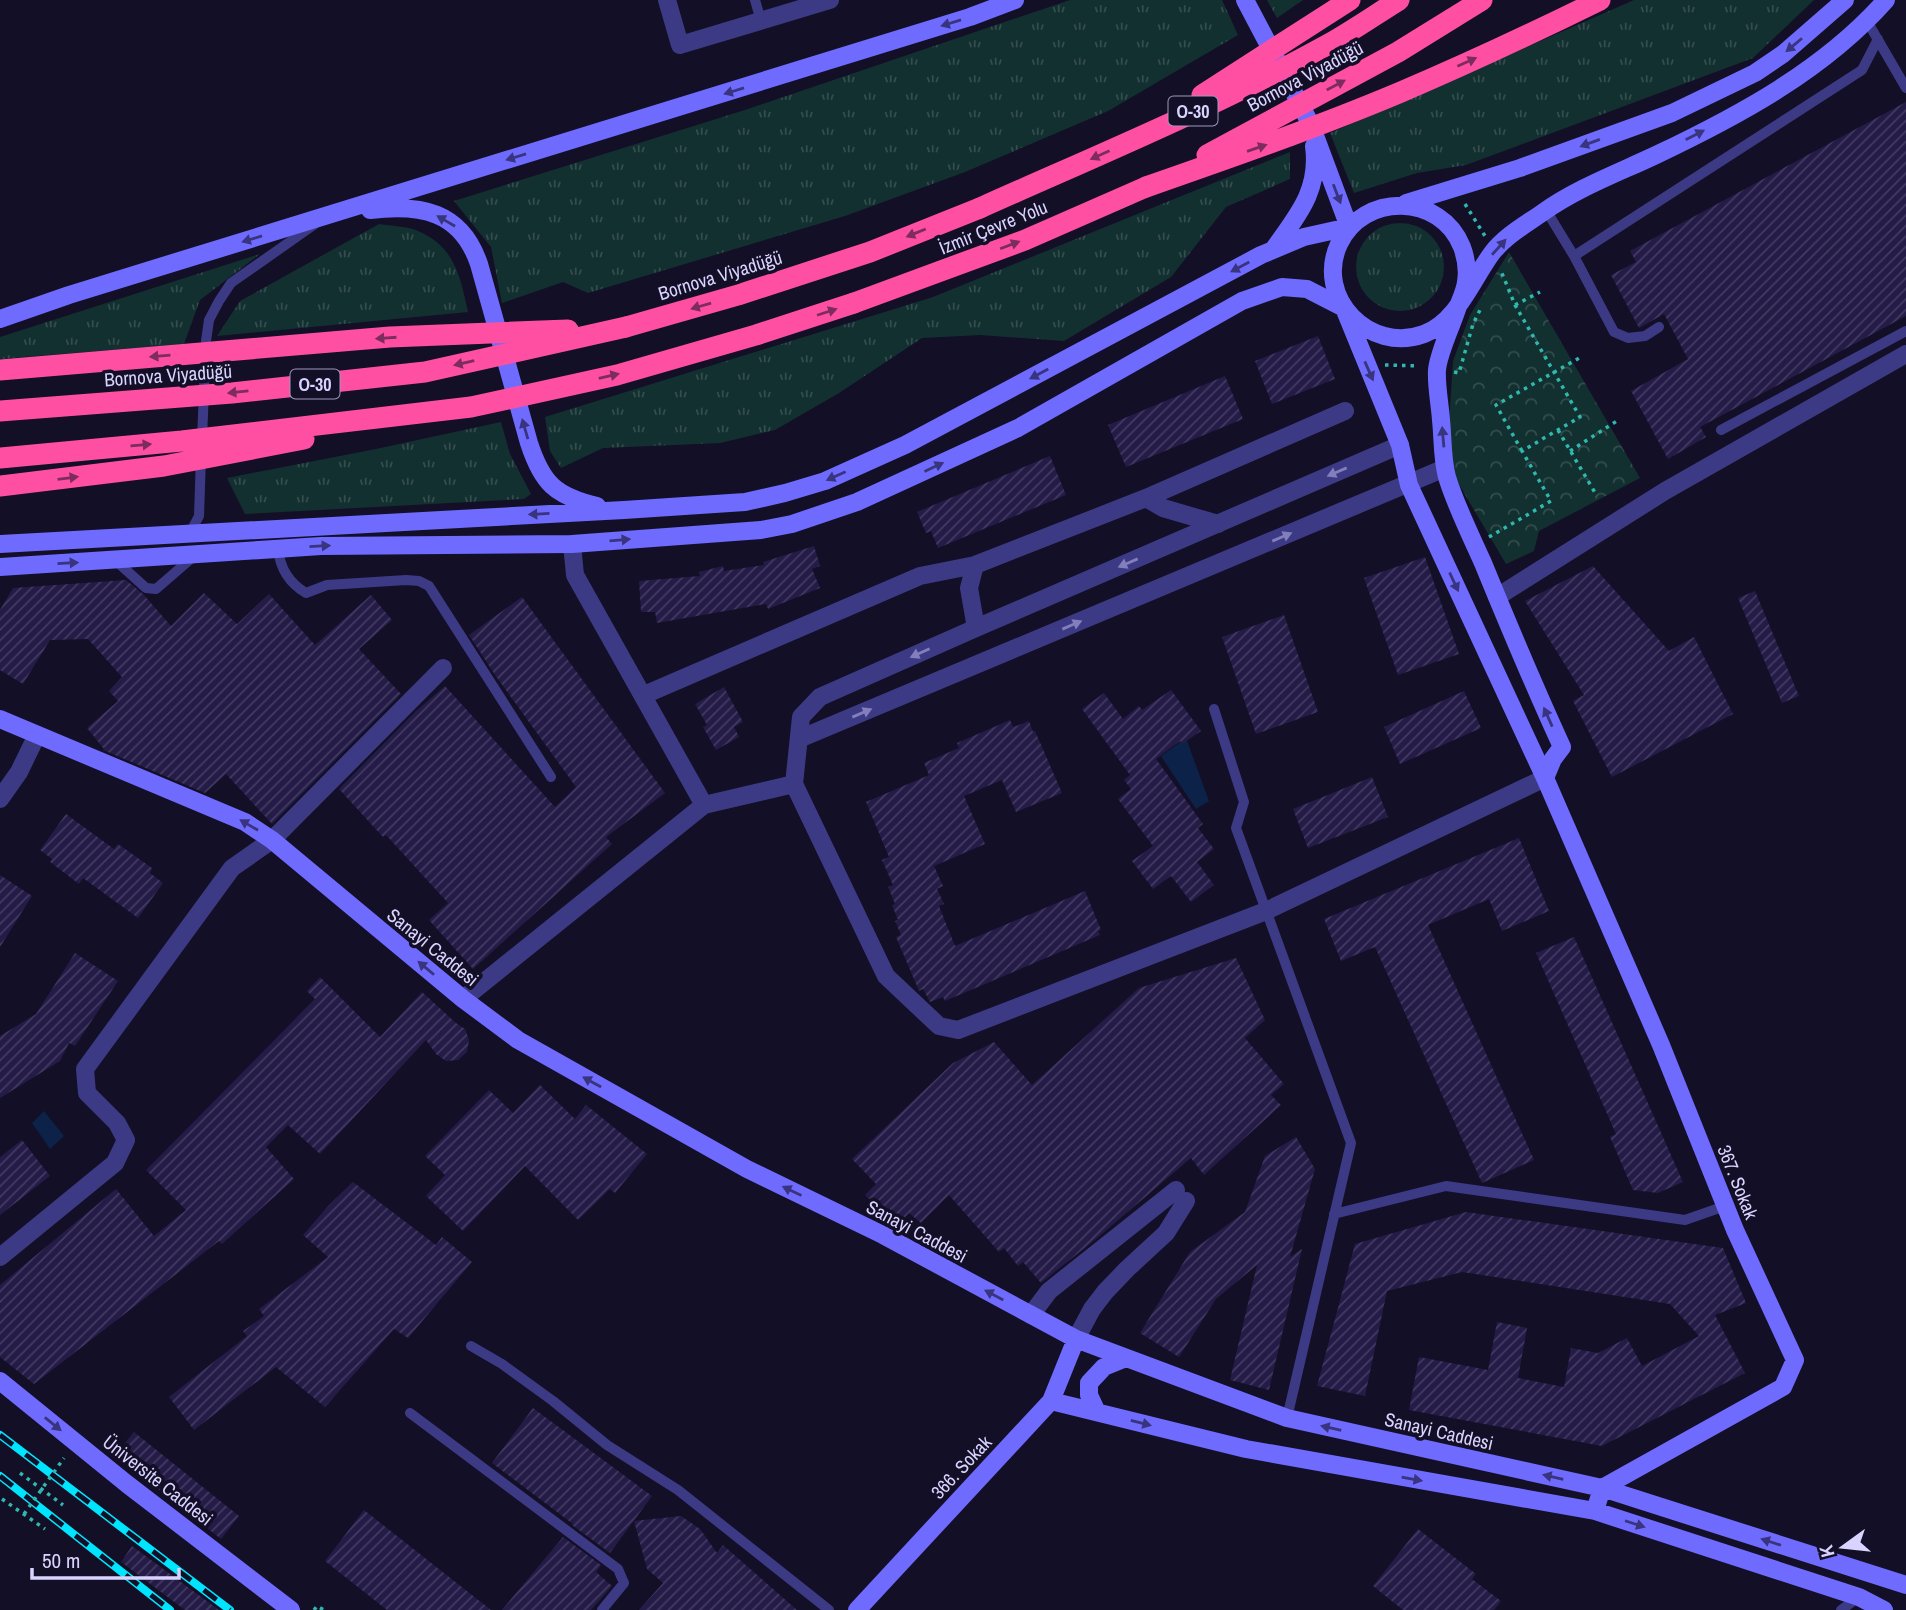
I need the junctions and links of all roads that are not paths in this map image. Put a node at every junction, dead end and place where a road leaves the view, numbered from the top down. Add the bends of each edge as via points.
1 (667, 0) edge
2 (755, 0) edge
3 (831, 0) edge
4 (1015, 0) edge
5 (1245, 0) edge
6 (1350, 0) edge
7 (1399, 0) edge
8 (1482, 0) edge
9 (1600, 0) edge
10 (1845, 0) edge
11 (1886, 0) edge
12 (761, 21) junction
13 (1867, 21) junction
14 (1878, 39) junction
15 (1906, 88) edge
16 (1311, 125) junction
17 (1131, 141) junction
18 (1146, 187) junction
19 (1402, 204) junction
20 (1546, 210) junction
21 (327, 216) junction
22 (1349, 227) junction
23 (1272, 251) junction
24 (1574, 256) junction
25 (1460, 303) junction
26 (1344, 308) junction
27 (0, 319) edge
28 (626, 327) junction
29 (1659, 327) dead end
30 (1906, 331) edge
31 (1906, 354) edge
32 (0, 370) edge
33 (471, 407) junction
34 (0, 411) edge
35 (1345, 411) dead end
36 (1721, 430) dead end
37 (1400, 445) junction
38 (0, 458) edge
39 (1445, 468) junction
40 (1409, 485) junction
41 (0, 486) edge
42 (1146, 498) junction
43 (624, 510) junction
44 (1218, 524) junction
45 (190, 533) junction
46 (0, 544) edge
47 (572, 544) junction
48 (278, 549) junction
49 (195, 555) junction
50 (115, 560) junction
51 (975, 565) junction
52 (0, 567) edge
53 (1497, 597) junction
54 (976, 628) junction
55 (443, 668) dead end
56 (643, 695) junction
57 (1214, 709) dead end
58 (0, 719) edge
59 (37, 735) junction
60 (799, 739) junction
61 (551, 777) dead end
62 (1545, 778) junction
63 (794, 784) junction
64 (0, 800) edge
65 (704, 805) junction
66 (272, 840) junction
67 (1266, 911) junction
68 (463, 999) junction
69 (1725, 1206) junction
70 (1334, 1214) junction
71 (0, 1257) edge
72 (1031, 1315) junction
73 (1076, 1339) junction
74 (471, 1346) dead end
75 (1126, 1358) junction
76 (0, 1381) edge
77 (1051, 1401) junction
78 (1097, 1412) junction
79 (410, 1413) dead end
80 (1287, 1418) junction
81 (1602, 1488) junction
82 (1595, 1511) junction
83 (1906, 1585) edge
84 (1859, 1597) junction
85 (291, 1610) edge
86 (603, 1610) edge
87 (829, 1610) edge
88 (857, 1610) edge
89 (1841, 1610) edge
90 (1884, 1610) edge

1 - 12 street via 680,45
2 - 12 lane
3 - 12 street
4 -> 21 street
5 - 16 street
6 - 17 highway, bridge
7 - 17 highway, Bornova Viyadüğü / O-30, bridge via 1328,44
18 -> 8 highway, Bornova Viyadüğü / O-30, bridge via 1398,52
18 -> 9 highway, bridge via 1400,92
10 -> 19 street via 1783,54 1725,89 1626,131
11 - 13 street
13 - 14 lane
20 -> 13 street via 1753,105 1811,68
14 - 15 lane
14 - 24 lane via 1862,70
16 -> 22 street
16 - 23 street via 1315,159 1307,201
17 -> 28 highway, Bornova Viyadüğü / O-30, bridge via 870,252
33 -> 18 highway, İzmir Çevre Yolu / O-30, bridge via 617,375 756,335 1012,245
19 - 22 street via 1382,206
19 - 25 street via 1444,220 1458,238 1466,259 1467,281
20 - 24 lane
25 -> 20 street via 1494,251
21 -> 27 street
43 -> 21 street via 575,501 546,481 539,470 473,248 456,226 420,210 390,208
21 - 45 lane via 231,283 209,320 199,516
22 - 23 street via 1304,237
22 - 26 street via 1333,267 1335,288
23 -> 43 street via 905,445 825,481 746,502
24 - 29 lane via 1614,331 1628,338 1645,336
25 - 26 street via 1446,321 1404,339 1380,336 1360,325
39 -> 25 street via 1437,368
26 -> 37 street, 367. Sokak
47 -> 26 street via 792,524 857,502 1018,428 1242,301 1282,288 1307,289
28 -> 32 highway, bridge via 390,337
28 -> 34 highway, Bornova Viyadüğü / O-30, bridge via 425,372
30 - 36 lane
31 - 53 street via 1665,491
38 -> 33 highway, O-30, bridge
41 -> 33 highway, O-30, bridge via 164,466
35 - 42 street
37 - 40 street, 367. Sokak
37 -> 44 street
39 - 40 street
39 - 53 street
60 -> 40 street
40 -> 62 street, 367. Sokak
42 - 44 street via 1163,508
42 - 51 street
43 -> 45 street
44 -> 54 street
45 - 46 street
48 -> 47 street
47 - 56 street via 575,575
48 - 49 street
48 - 61 lane via 288,578 306,593 327,585 419,581 429,586
49 - 50 street
49 - 50 lane via 156,589 146,588
52 -> 50 street
51 - 54 street via 969,588
51 - 56 street via 920,576
62 -> 53 street via 1562,747
54 -> 60 street via 820,697 801,717
55 - 66 street
56 - 65 street
57 - 67 lane via 1244,802 1236,828
58 - 59 street, Sanayi Caddesi
59 - 64 street
66 -> 59 street, Sanayi Caddesi via 245,822
60 - 63 street
62 - 67 street
62 - 69 street, 367. Sokak
63 - 65 street
63 - 67 street via 886,976 939,1026 958,1030
65 - 68 street
68 -> 66 street, Sanayi Caddesi
66 - 71 street via 232,868 85,1069 87,1093 117,1123 126,1140 115,1163
67 - 70 lane via 1351,1143
72 -> 68 street, Sanayi Caddesi via 747,1169 518,1040
69 - 70 lane via 1685,1220 1446,1186
69 - 81 street, 367. Sokak via 1795,1360 1783,1387
70 - 80 lane
72 - 73 street, Sanayi Caddesi
72 - 73 street via 1049,1291 1181,1195 1166,1233 1105,1293
73 - 75 street, Sanayi Caddesi
73 - 77 street, 366. Sokak
74 - 87 lane via 553,1401 607,1445 678,1490
75 - 78 street via 1104,1367 1089,1383
75 - 80 street, Sanayi Caddesi
76 -> 85 street, Üniversite Caddesi
77 - 78 street
77 - 88 street, 366. Sokak
78 -> 82 street via 1246,1449
79 - 86 lane via 618,1569 624,1583
81 -> 80 street, Sanayi Caddesi
81 - 82 street
83 -> 81 street, Sanayi Caddesi
82 -> 84 street
84 - 89 lane
84 - 90 street

